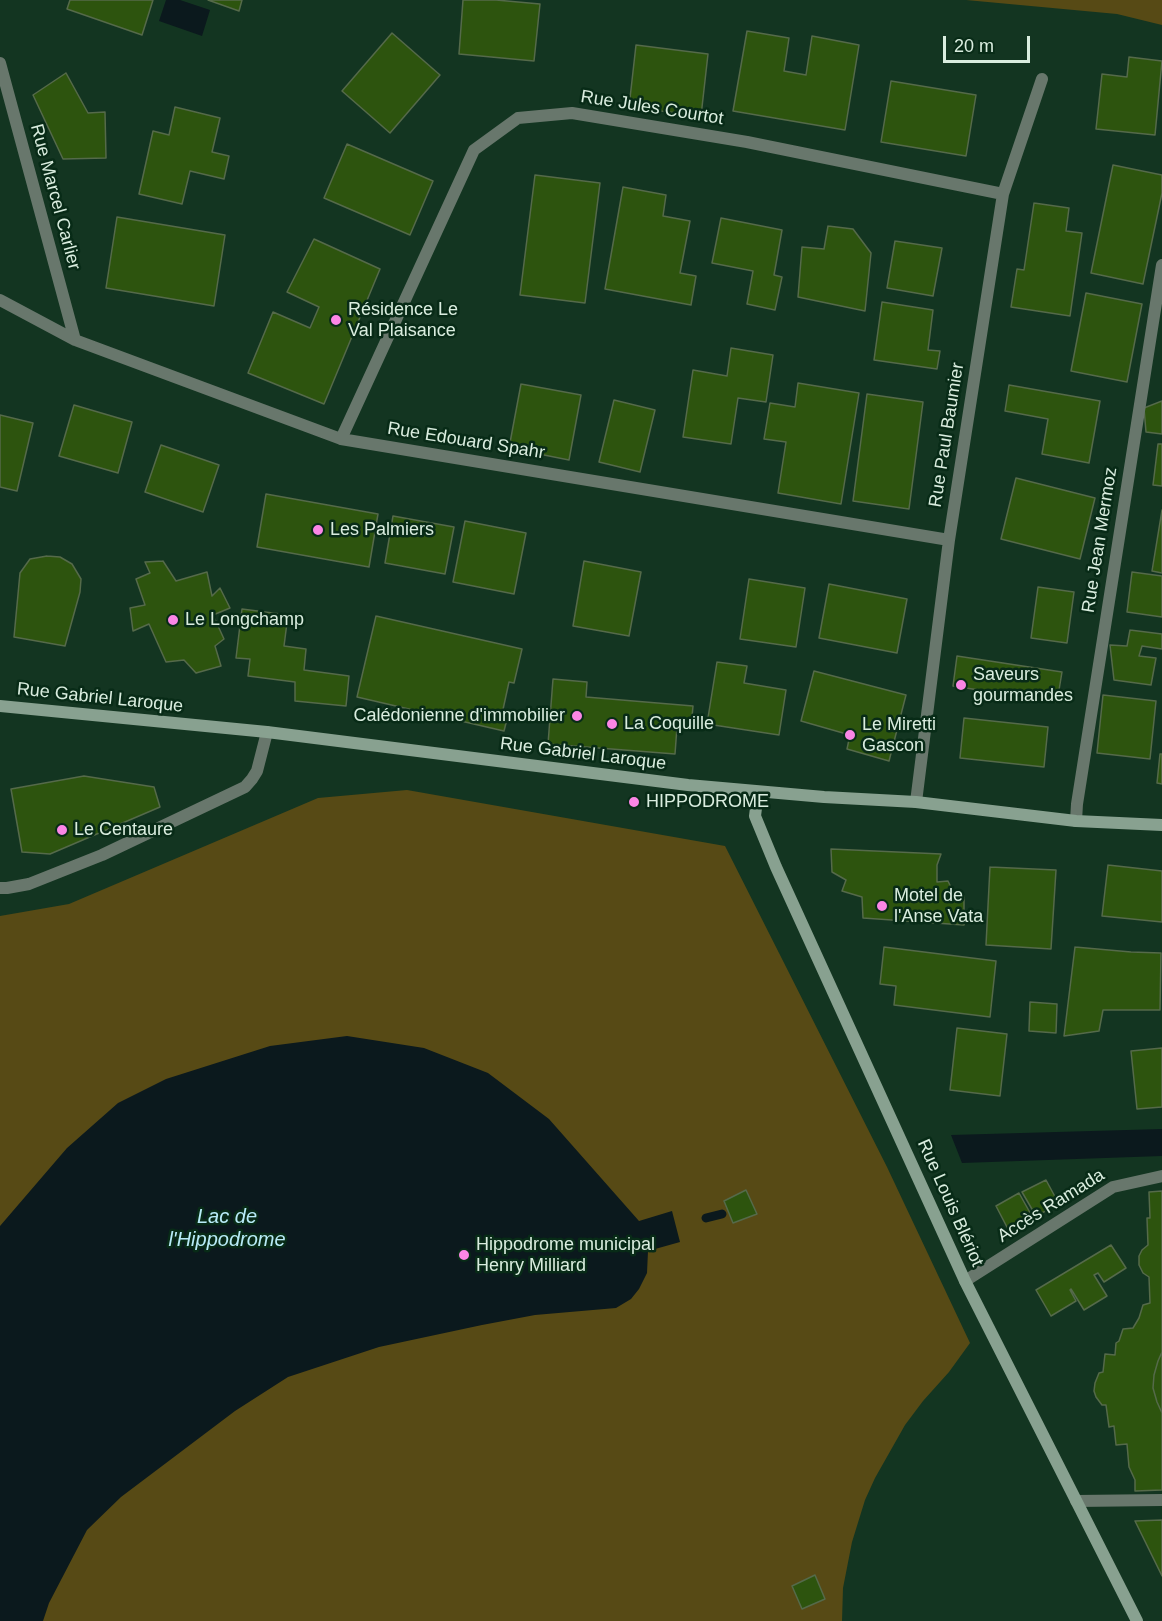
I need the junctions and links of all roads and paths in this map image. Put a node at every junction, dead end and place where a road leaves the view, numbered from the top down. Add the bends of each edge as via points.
1 (0, 63) edge
2 (1042, 79) dead end
3 (1003, 194) junction
4 (1162, 265) edge
5 (0, 300) edge
6 (75, 340) junction
7 (341, 439) junction
8 (949, 540) junction
9 (0, 706) edge
10 (267, 732) junction
11 (758, 792) junction
12 (916, 802) junction
13 (1076, 821) junction
14 (1162, 825) edge
15 (0, 888) edge
16 (1162, 1176) edge
17 (965, 1281) junction
18 (1162, 1500) edge
19 (1076, 1501) junction
20 (1137, 1621) edge

1 - 6 street, Rue Marcel Carlier
2 - 3 street, Rue Paul Baumier
3 - 7 street, Rue Jules Courtot via 747,142 572,113 518,117 474,150
3 - 8 street, Rue Paul Baumier
4 - 13 street, Rue Jean Mermoz
5 - 6 street, Rue Edouard Spahr
6 - 7 street, Rue Edouard Spahr
7 - 8 street, Rue Edouard Spahr
8 - 12 street, Rue Paul Baumier
9 - 10 street, Rue Gabriel Laroque
10 - 11 street, Rue Gabriel Laroque
10 - 15 street via 257,771 245,787 102,855 29,884
11 - 12 street, Rue Gabriel Laroque
11 - 17 street, Rue Louis Blériot via 755,816 776,867
12 - 13 street, Rue Gabriel Laroque
13 - 14 street, Rue Gabriel Laroque
16 - 17 street, Accès Ramada via 1113,1187
17 - 19 street, Rue Louis Blériot
18 - 19 street
19 - 20 street, Rue Louis Blériot

